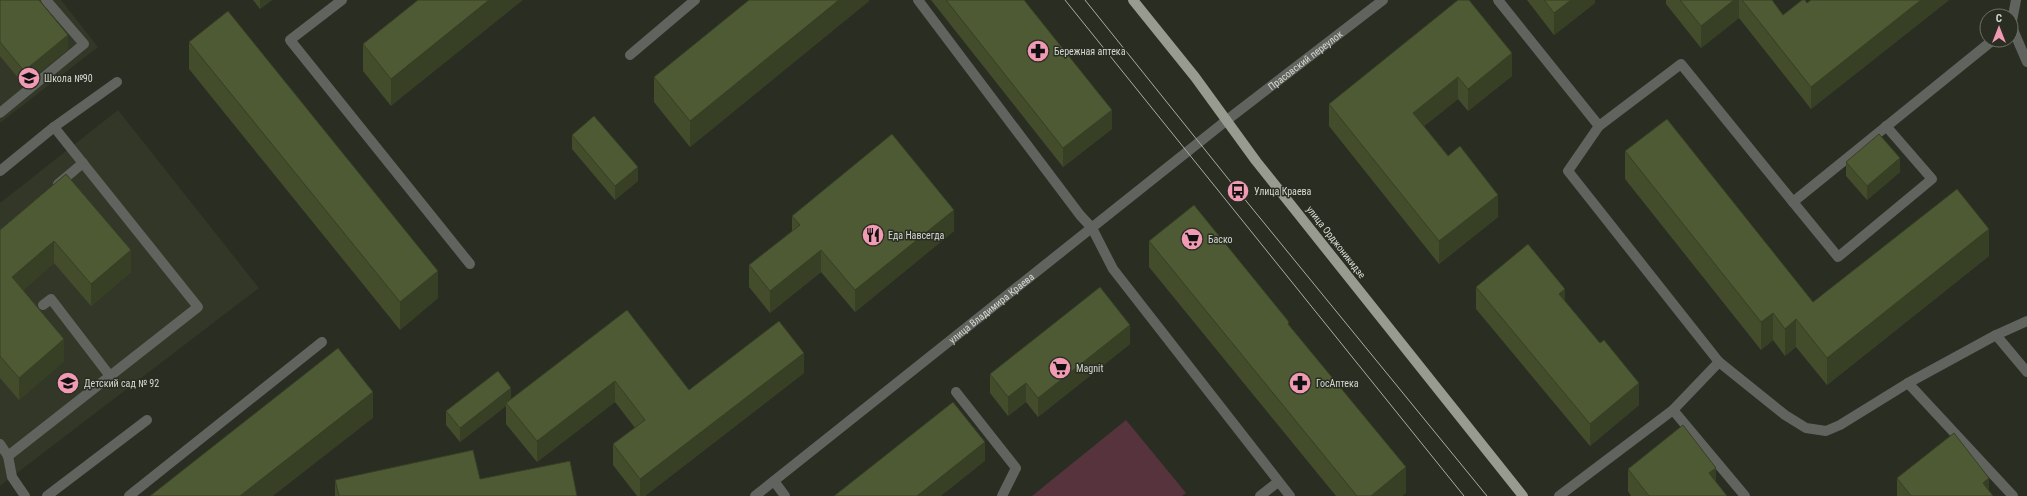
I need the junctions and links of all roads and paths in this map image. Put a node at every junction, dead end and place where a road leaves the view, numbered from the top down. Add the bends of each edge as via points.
1 (46, 0) edge
2 (342, 0) edge
3 (695, 0) edge
4 (918, 0) edge
5 (1133, 0) edge
6 (1382, 0) edge
7 (1498, 0) edge
8 (2019, 44) edge
9 (1983, 48) edge
10 (630, 55) dead end
11 (2027, 62) edge
12 (117, 82) dead end
13 (0, 113) edge
14 (1228, 120) junction
15 (1599, 126) junction
16 (1886, 126) junction
17 (54, 127) junction
18 (83, 163) junction
19 (0, 171) edge
20 (47, 192) edge
21 (1792, 202) junction
22 (1092, 228) junction
23 (470, 264) dead end
24 (44, 305) dead end
25 (2027, 321) edge
26 (1996, 335) junction
27 (322, 342) dead end
28 (1719, 362) junction
29 (2027, 372) edge
30 (110, 376) junction
31 (1908, 382) junction
32 (956, 392) dead end
33 (1673, 410) junction
34 (147, 420) dead end
35 (0, 444) edge
36 (8, 456) junction
37 (774, 481) junction
38 (1278, 482) junction
39 (25, 496) edge
40 (46, 496) edge
41 (128, 496) edge
42 (755, 496) edge
43 (784, 496) edge
44 (1002, 496) edge
45 (1260, 496) edge
46 (1290, 496) edge
47 (1523, 496) edge
48 (1559, 496) edge
49 (1745, 496) edge
50 (2013, 496) edge

1 - 13 street via 84,44
2 - 23 street via 290,40
3 - 10 street
4 - 22 street
5 - 14 main road, улица Орджоникидзе
6 - 14 street, Прасовский переулок
7 - 15 street
8 - 11 street
9 - 16 street
12 - 17 street
14 - 22 street, улица Владимира Краева
14 - 47 main road, улица Орджоникидзе via 1256,160
15 - 21 street via 1681,64
15 - 28 street via 1568,171
16 - 21 street
16 - 21 street via 1932,179 1838,257
17 - 18 street
17 - 19 street
18 - 20 street
18 - 30 street via 198,307
22 - 37 street, улица Владимира Краева
22 - 38 street via 1113,269
24 - 30 street via 50,299
25 - 26 street
26 - 29 street
26 - 31 street
27 - 41 street
28 - 31 street via 1785,415 1806,428 1826,431 1840,425
28 - 33 street
30 - 36 street
31 - 50 street
32 - 44 street via 1016,468
33 - 48 street
33 - 49 street
34 - 40 street
35 - 36 street
36 - 39 street via 12,476
37 - 42 street, улица Владимира Краева
37 - 43 street
38 - 45 street
38 - 46 street

